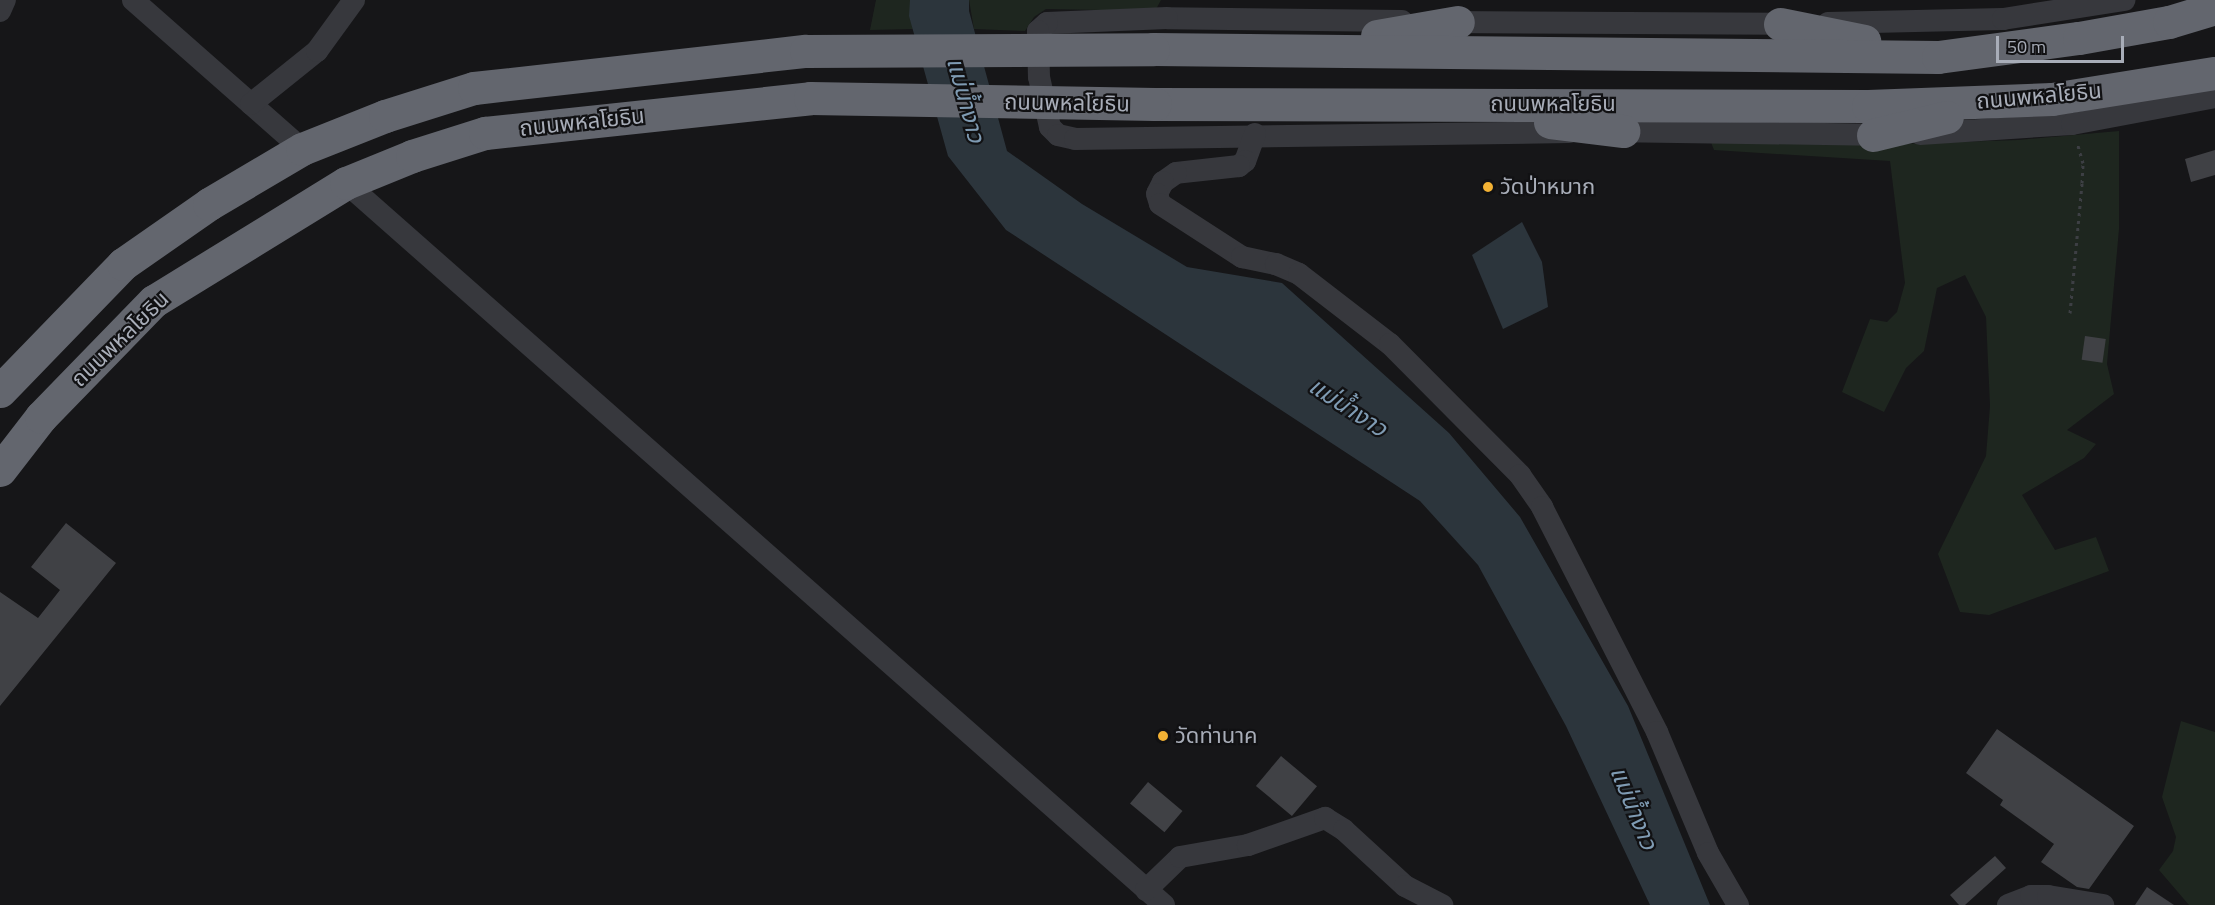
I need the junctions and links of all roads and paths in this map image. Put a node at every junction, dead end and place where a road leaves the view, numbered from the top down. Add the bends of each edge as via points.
1 (5, 0) edge
2 (133, 0) edge
3 (354, 0) edge
4 (2125, 0) edge
5 (2215, 8) edge
6 (1172, 9) edge
7 (0, 11) edge
8 (1458, 22) junction
9 (1780, 24) junction
10 (1290, 50) junction
11 (1938, 57) junction
12 (2215, 73) edge
13 (2215, 97) edge
14 (2015, 101) junction
15 (1402, 103) junction
16 (251, 104) junction
17 (2072, 124) junction
18 (1623, 131) junction
19 (1255, 134) junction
20 (1873, 135) junction
21 (302, 149) junction
22 (346, 183) junction
23 (2070, 313) dead end
24 (0, 391) edge
25 (0, 470) edge
26 (1146, 890) junction
27 (1164, 905) edge
28 (1442, 905) edge
29 (1738, 905) edge
30 (2008, 905) edge
31 (2103, 905) edge

1 - 7 street
2 - 16 street
3 - 16 street via 317,51
4 - 9 street via 2002,19
5 - 11 highway, ถนนพหลโยธิน via 2169,22 2090,36
6 - 8 street
6 - 19 street via 1047,23 1038,31 1039,77 1050,127 1058,135 1075,139
8 - 9 street
8 - 10 highway
9 - 11 highway
10 - 11 highway, ถนนพหลโยธิน
10 - 21 highway, ถนนพหลโยธิน, bridge via 806,51 474,88 385,116
12 - 14 highway, ถนนพหลโยธิน via 2052,99
13 - 17 street
14 - 15 highway, ถนนพหลโยธิน via 1868,106
14 - 20 highway
15 - 18 highway
15 - 22 highway, ถนนพหลโยธิน, bridge via 1155,104 810,98 485,133 412,156
16 - 21 street
17 - 20 street
17 - 23 path via 2083,163
18 - 19 street
18 - 20 street
19 - 29 street via 1245,161 1239,166 1176,173 1163,182 1156,194 1160,204 1242,256 1299,274 1390,344 1520,475 1542,507 1657,732 1708,853
21 - 24 highway, ถนนพหลโยธิน via 209,204 123,264
22 - 25 highway, ถนนพหลโยธิน via 153,301 41,417
22 - 26 street
26 - 27 street
26 - 28 street via 1180,857 1248,845 1325,818 1344,830 1405,886
30 - 31 street via 2031,896 2048,896

